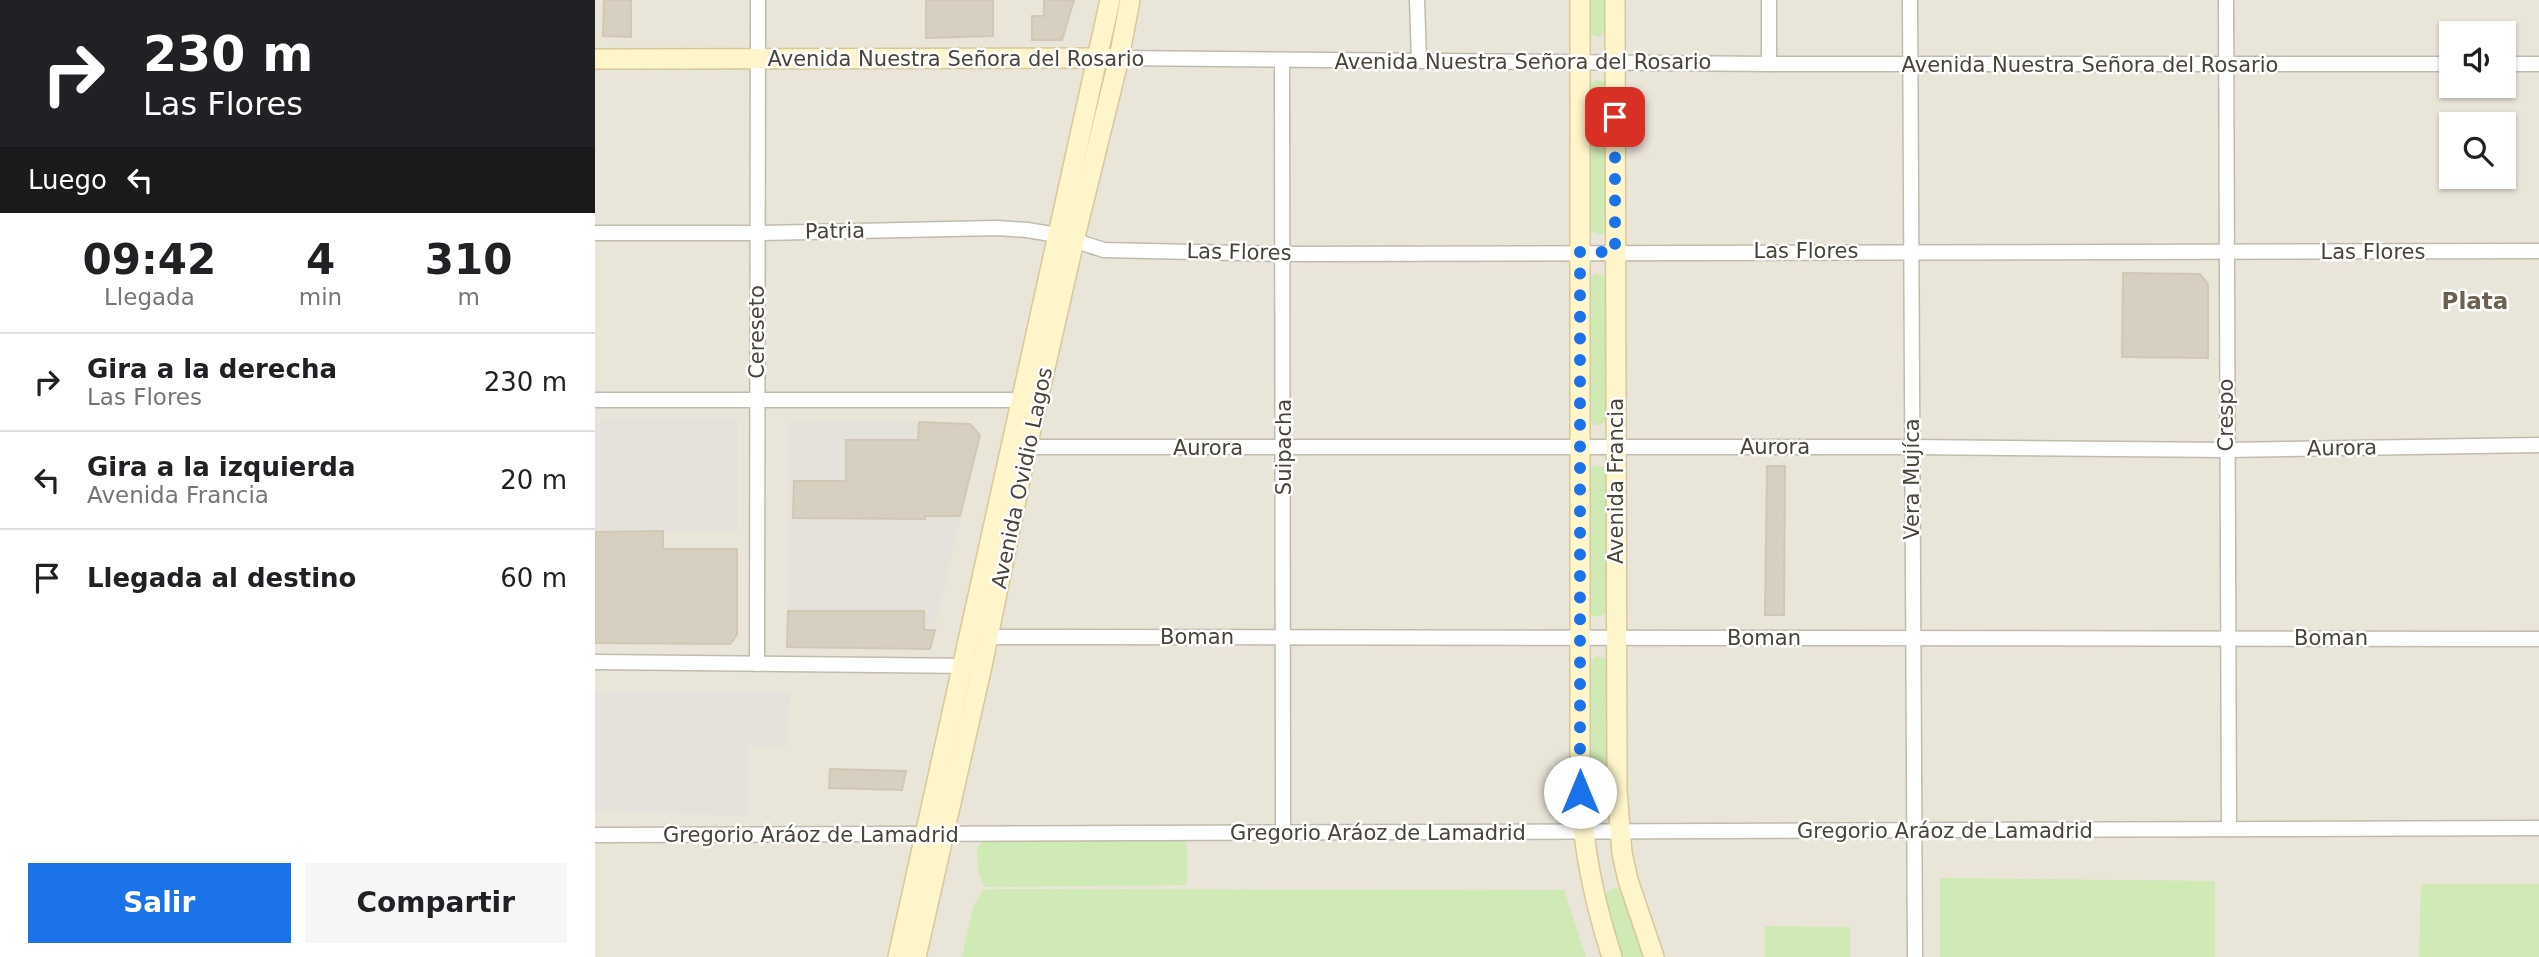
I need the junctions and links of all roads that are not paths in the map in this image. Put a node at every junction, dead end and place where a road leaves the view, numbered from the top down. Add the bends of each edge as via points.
1 (758, 0) edge
2 (1110, 0) edge
3 (1130, 0) edge
4 (1417, 0) edge
5 (1580, 0) edge
6 (1615, 0) edge
7 (1769, 0) edge
8 (1910, 0) edge
9 (2226, 0) edge
10 (1098, 58) junction
11 (1119, 58) junction
12 (595, 59) edge
13 (758, 59) junction
14 (1282, 60) junction
15 (1419, 61) junction
16 (1580, 62) junction
17 (1615, 63) junction
18 (1769, 64) junction
19 (1911, 64) junction
20 (2439, 64) edge
21 (2516, 64) edge
22 (2539, 64) edge
23 (2225, 65) junction
24 (595, 233) edge
25 (758, 233) junction
26 (1065, 238) junction
27 (1911, 251) junction
28 (2539, 251) edge
29 (1580, 252) junction
30 (1615, 252) junction
31 (2225, 252) junction
32 (1283, 254) junction
33 (595, 400) edge
34 (757, 400) junction
35 (1029, 400) junction
36 (2539, 445) edge
37 (1019, 447) junction
38 (1616, 447) junction
39 (1912, 447) junction
40 (1580, 448) junction
41 (1284, 449) junction
42 (2227, 450) junction
43 (988, 637) junction
44 (1284, 638) junction
45 (1580, 638) junction
46 (1616, 638) junction
47 (1913, 638) junction
48 (2228, 638) junction
49 (2539, 639) edge
50 (595, 662) edge
51 (757, 664) junction
52 (973, 666) junction
53 (2539, 828) edge
54 (2229, 829) junction
55 (1914, 831) junction
56 (1583, 832) junction
57 (1620, 832) junction
58 (1283, 833) junction
59 (595, 835) edge
60 (935, 835) junction
61 (898, 957) edge
62 (916, 957) edge
63 (1612, 957) edge
64 (1654, 957) edge
65 (1915, 957) edge

1 - 13 street, Cereseto
2 - 10 street, Avenida Ovidio Lagos
3 - 11 street, Avenida Ovidio Lagos
4 - 15 street
5 - 16 street, Avenida Francia
6 - 17 street, Avenida Francia
7 - 18 street
8 - 19 street, Vera Mujíca
9 - 23 street, Crespo
10 - 11 street, Avenida Nuestra Señora del Rosario
10 - 13 street, Avenida Nuestra Señora del Rosario
10 - 26 street, Avenida Ovidio Lagos
11 - 14 street, Avenida Nuestra Señora del Rosario
11 - 26 street, Avenida Ovidio Lagos
12 - 13 street, Avenida Nuestra Señora del Rosario
13 - 25 street, Cereseto
14 - 15 street, Avenida Nuestra Señora del Rosario
14 - 32 street, Suipacha
15 - 16 street, Avenida Nuestra Señora del Rosario
16 - 17 street, Avenida Nuestra Señora del Rosario
16 - 29 street, Avenida Francia
17 - 18 street, Avenida Nuestra Señora del Rosario
17 - 30 street, Avenida Francia
18 - 19 street, Avenida Nuestra Señora del Rosario
19 - 23 street, Avenida Nuestra Señora del Rosario
19 - 27 street, Vera Mujíca
20 - 23 street, Avenida Nuestra Señora del Rosario
21 - 22 street
23 - 31 street, Crespo
24 - 25 street, Patria
25 - 26 street, Patria via 997,228
25 - 34 street, Cereseto
26 - 32 street, Las Flores via 1104,250
26 - 35 street, Avenida Ovidio Lagos
27 - 30 street, Las Flores
27 - 31 street, Las Flores
27 - 39 street, Vera Mujíca
28 - 31 street, Las Flores
29 - 30 street, Las Flores
29 - 32 street, Las Flores
29 - 40 street, Avenida Francia
30 - 38 street, Avenida Francia
31 - 42 street, Crespo
32 - 41 street, Suipacha
33 - 34 street
34 - 35 street
34 - 51 street, Cereseto
35 - 37 street, Avenida Ovidio Lagos
36 - 42 street, Aurora
37 - 41 street, Aurora
37 - 43 street, Avenida Ovidio Lagos
37 - 52 street, Avenida Ovidio Lagos
38 - 39 street, Aurora
38 - 40 street, Aurora
38 - 46 street, Avenida Francia
39 - 42 street, Aurora
39 - 47 street, Vera Mujíca
40 - 41 street, Aurora
40 - 45 street, Avenida Francia
41 - 44 street, Suipacha
42 - 48 street, Crespo
43 - 44 street, Boman
43 - 52 street, Avenida Ovidio Lagos
44 - 45 street, Boman
44 - 58 street, Suipacha
45 - 46 street, Boman
45 - 56 street, Avenida Francia
46 - 47 street, Boman
46 - 57 street, Avenida Francia
47 - 48 street, Boman
47 - 55 street, Vera Mujíca
48 - 49 street, Boman
48 - 54 street, Crespo
50 - 51 street
51 - 52 street
52 - 60 street, Avenida Ovidio Lagos
53 - 54 street, Gregorio Aráoz de Lamadrid
54 - 55 street, Gregorio Aráoz de Lamadrid
55 - 57 street, Gregorio Aráoz de Lamadrid
55 - 65 street, Vera Mujíca
56 - 57 street, Gregorio Aráoz de Lamadrid
56 - 58 street, Gregorio Aráoz de Lamadrid
56 - 63 street, Avenida Francia via 1590,883
57 - 64 street, Avenida Francia via 1628,880
58 - 60 street, Gregorio Aráoz de Lamadrid
59 - 60 street, Gregorio Aráoz de Lamadrid
60 - 61 street, Avenida Ovidio Lagos
60 - 62 street, Avenida Ovidio Lagos

